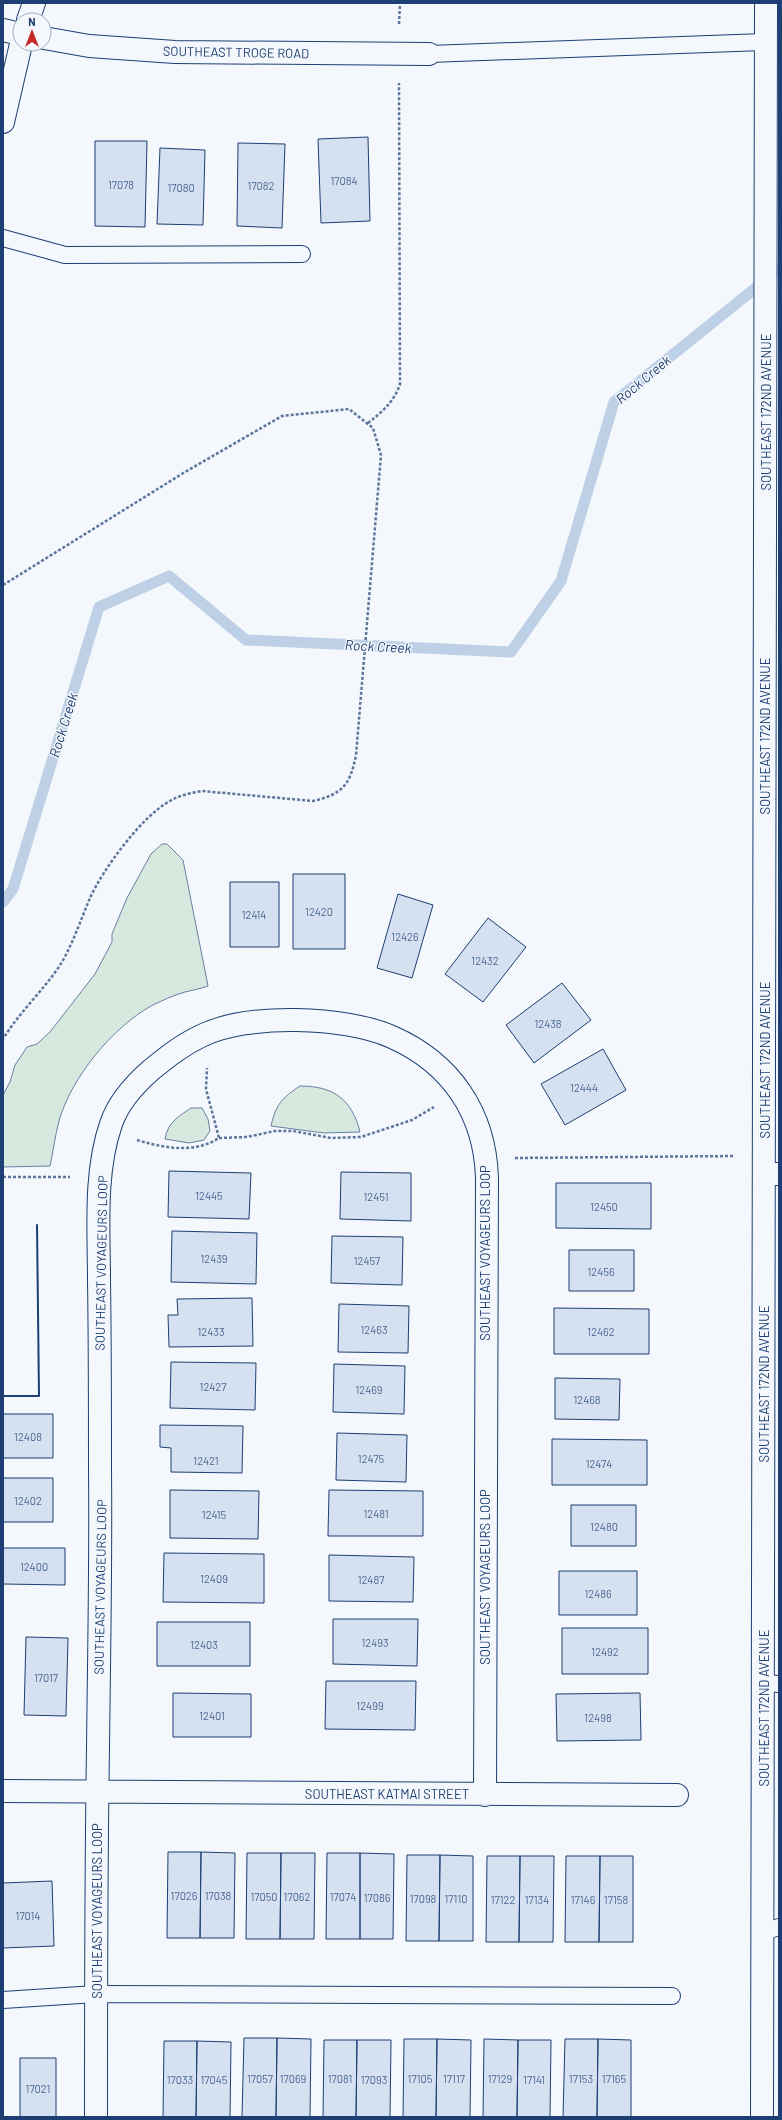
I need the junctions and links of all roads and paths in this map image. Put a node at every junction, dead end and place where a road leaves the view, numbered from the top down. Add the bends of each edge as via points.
1 (400, 3) edge
2 (766, 3) edge
3 (52, 39) edge
4 (773, 42) edge
5 (20, 52) edge
6 (399, 54) junction
7 (429, 54) joint
8 (3, 122) edge
9 (3, 238) edge
10 (302, 254) dead end
11 (368, 423) junction
12 (3, 585) edge
13 (212, 1032) junction
14 (3, 1039) edge
15 (461, 1091) junction
16 (109, 1133) junction
17 (219, 1138) junction
18 (486, 1160) junction
19 (769, 1168) edge
20 (3, 1177) edge
21 (101, 1178) junction
22 (771, 1683) edge
23 (3, 1791) edge
24 (97, 1791) junction
25 (484, 1795) junction
26 (677, 1795) dead end
27 (771, 1930) edge
28 (96, 1994) junction
29 (672, 1996) dead end
30 (3, 2000) edge
31 (96, 2117) edge
32 (762, 2117) edge

1 - 6 path
2 - 4 street, SOUTHEAST 172ND AVENUE
3 - 6 street, SOUTHEAST TROGE ROAD via 89,46 175,52
4 - 7 lane
4 - 19 street, SOUTHEAST 172ND AVENUE via 766,107
5 - 8 street
6 - 7 street, SOUTHEAST TROGE ROAD
6 - 11 path via 400,384 392,401
9 - 10 lane via 64,255
11 - 12 path via 349,409 282,416 185,472
11 - 14 path via 373,428 381,455 356,755 348,783 327,798 313,801 202,791 185,794 169,801 131,836 114,858 90,898 61,962 12,1023
13 - 15 street, SOUTHEAST VOYAGEURS LOOP via 236,1024 272,1020 333,1022 378,1030 412,1046 440,1067
13 - 16 street, SOUTHEAST VOYAGEURS LOOP via 203,1034 176,1050 140,1080 123,1101 111,1122
13 - 17 path via 206,1089
15 - 17 path via 412,1120 361,1137 331,1138 293,1131 275,1131 247,1137
15 - 18 street, SOUTHEAST VOYAGEURS LOOP via 476,1124
16 - 17 path via 175,1149 208,1145
16 - 21 street, SOUTHEAST VOYAGEURS LOOP
18 - 19 path via 525,1157
18 - 25 street, SOUTHEAST VOYAGEURS LOOP
19 - 22 street, SOUTHEAST 172ND AVENUE
20 - 21 path
21 - 24 street, SOUTHEAST VOYAGEURS LOOP via 101,1538
22 - 27 street, SOUTHEAST 172ND AVENUE
23 - 24 street, SOUTHEAST KATMAI STREET
24 - 25 street, SOUTHEAST KATMAI STREET
24 - 28 street, SOUTHEAST VOYAGEURS LOOP
25 - 26 street, SOUTHEAST KATMAI STREET
27 - 32 street, SOUTHEAST 172ND AVENUE
28 - 29 lane
28 - 30 lane
28 - 31 street, SOUTHEAST VOYAGEURS LOOP

